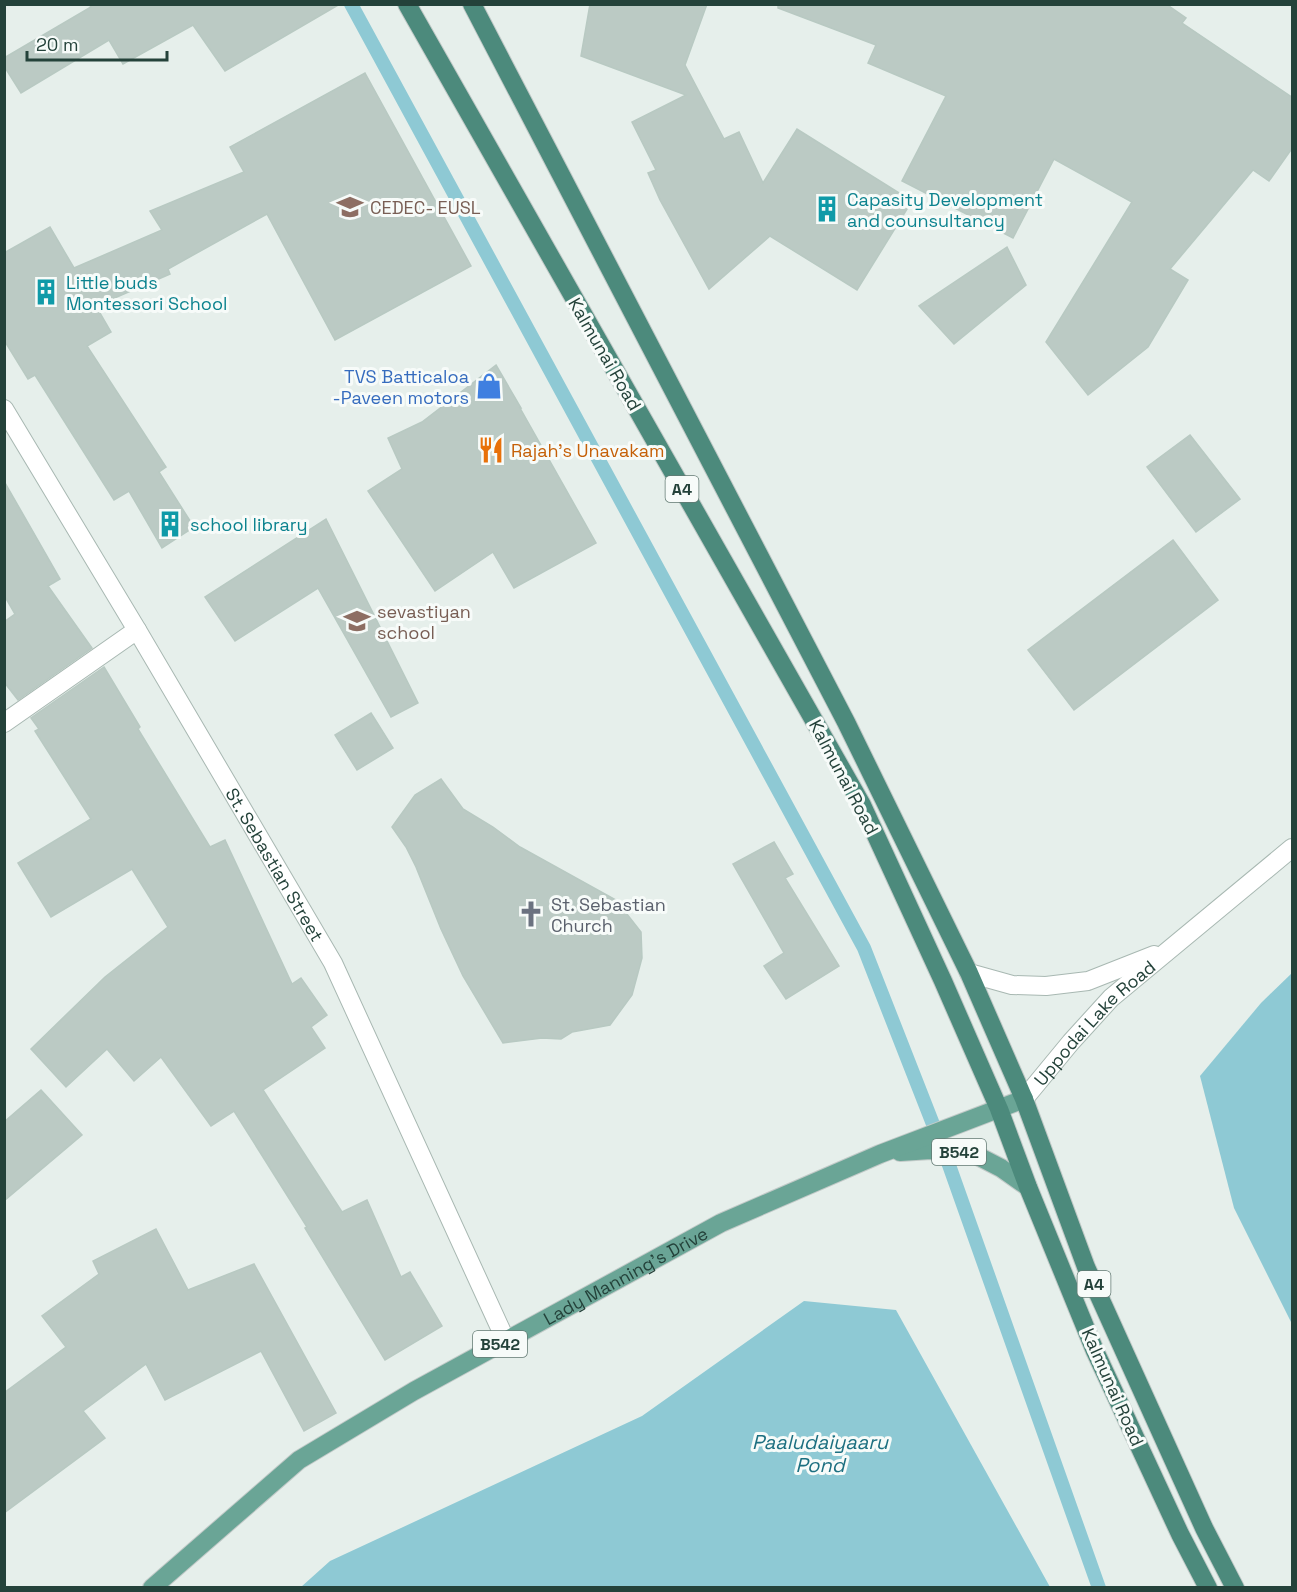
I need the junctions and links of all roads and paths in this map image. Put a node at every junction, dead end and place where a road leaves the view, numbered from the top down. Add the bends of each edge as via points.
1 (407, 4) edge
2 (472, 4) edge
3 (4, 409) edge
4 (137, 630) junction
5 (4, 723) edge
6 (1293, 848) edge
7 (1167, 951) junction
8 (969, 973) junction
9 (1024, 1099) junction
10 (999, 1109) junction
11 (880, 1154) junction
12 (1028, 1187) junction
13 (506, 1341) junction
14 (152, 1587) edge
15 (1208, 1587) edge
16 (1235, 1587) edge

1 - 10 highway, Kalmunai Road / A4 via 862,805
2 - 8 highway, Kalmunai Road / A4 via 846,722
3 - 4 street, St. Sebastian Street
4 - 5 street
4 - 13 street, St. Sebastian Street via 333,963
6 - 7 street, Uppodai Lake Road
7 - 8 street, Uppodai Lake Road via 1088,981 1046,986 1012,985
7 - 9 street, Uppodai Lake Road via 1111,998
8 - 9 highway, Kalmunai Road / A4
9 - 10 main road, Lady Manning’s Drive
9 - 16 highway, Kalmunai Road / A4 via 1086,1268 1204,1528
10 - 11 main road, Lady Manning’s Drive / B542
10 - 12 highway, Kalmunai Road / A4
11 - 12 main road, Lady Manning’s Drive / B542 via 970,1152
11 - 13 main road, Lady Manning’s Drive / B542 via 721,1224
12 - 15 highway, Kalmunai Road / A4 via 1095,1351
13 - 14 main road, Lady Manning’s Drive / B542 via 300,1460

